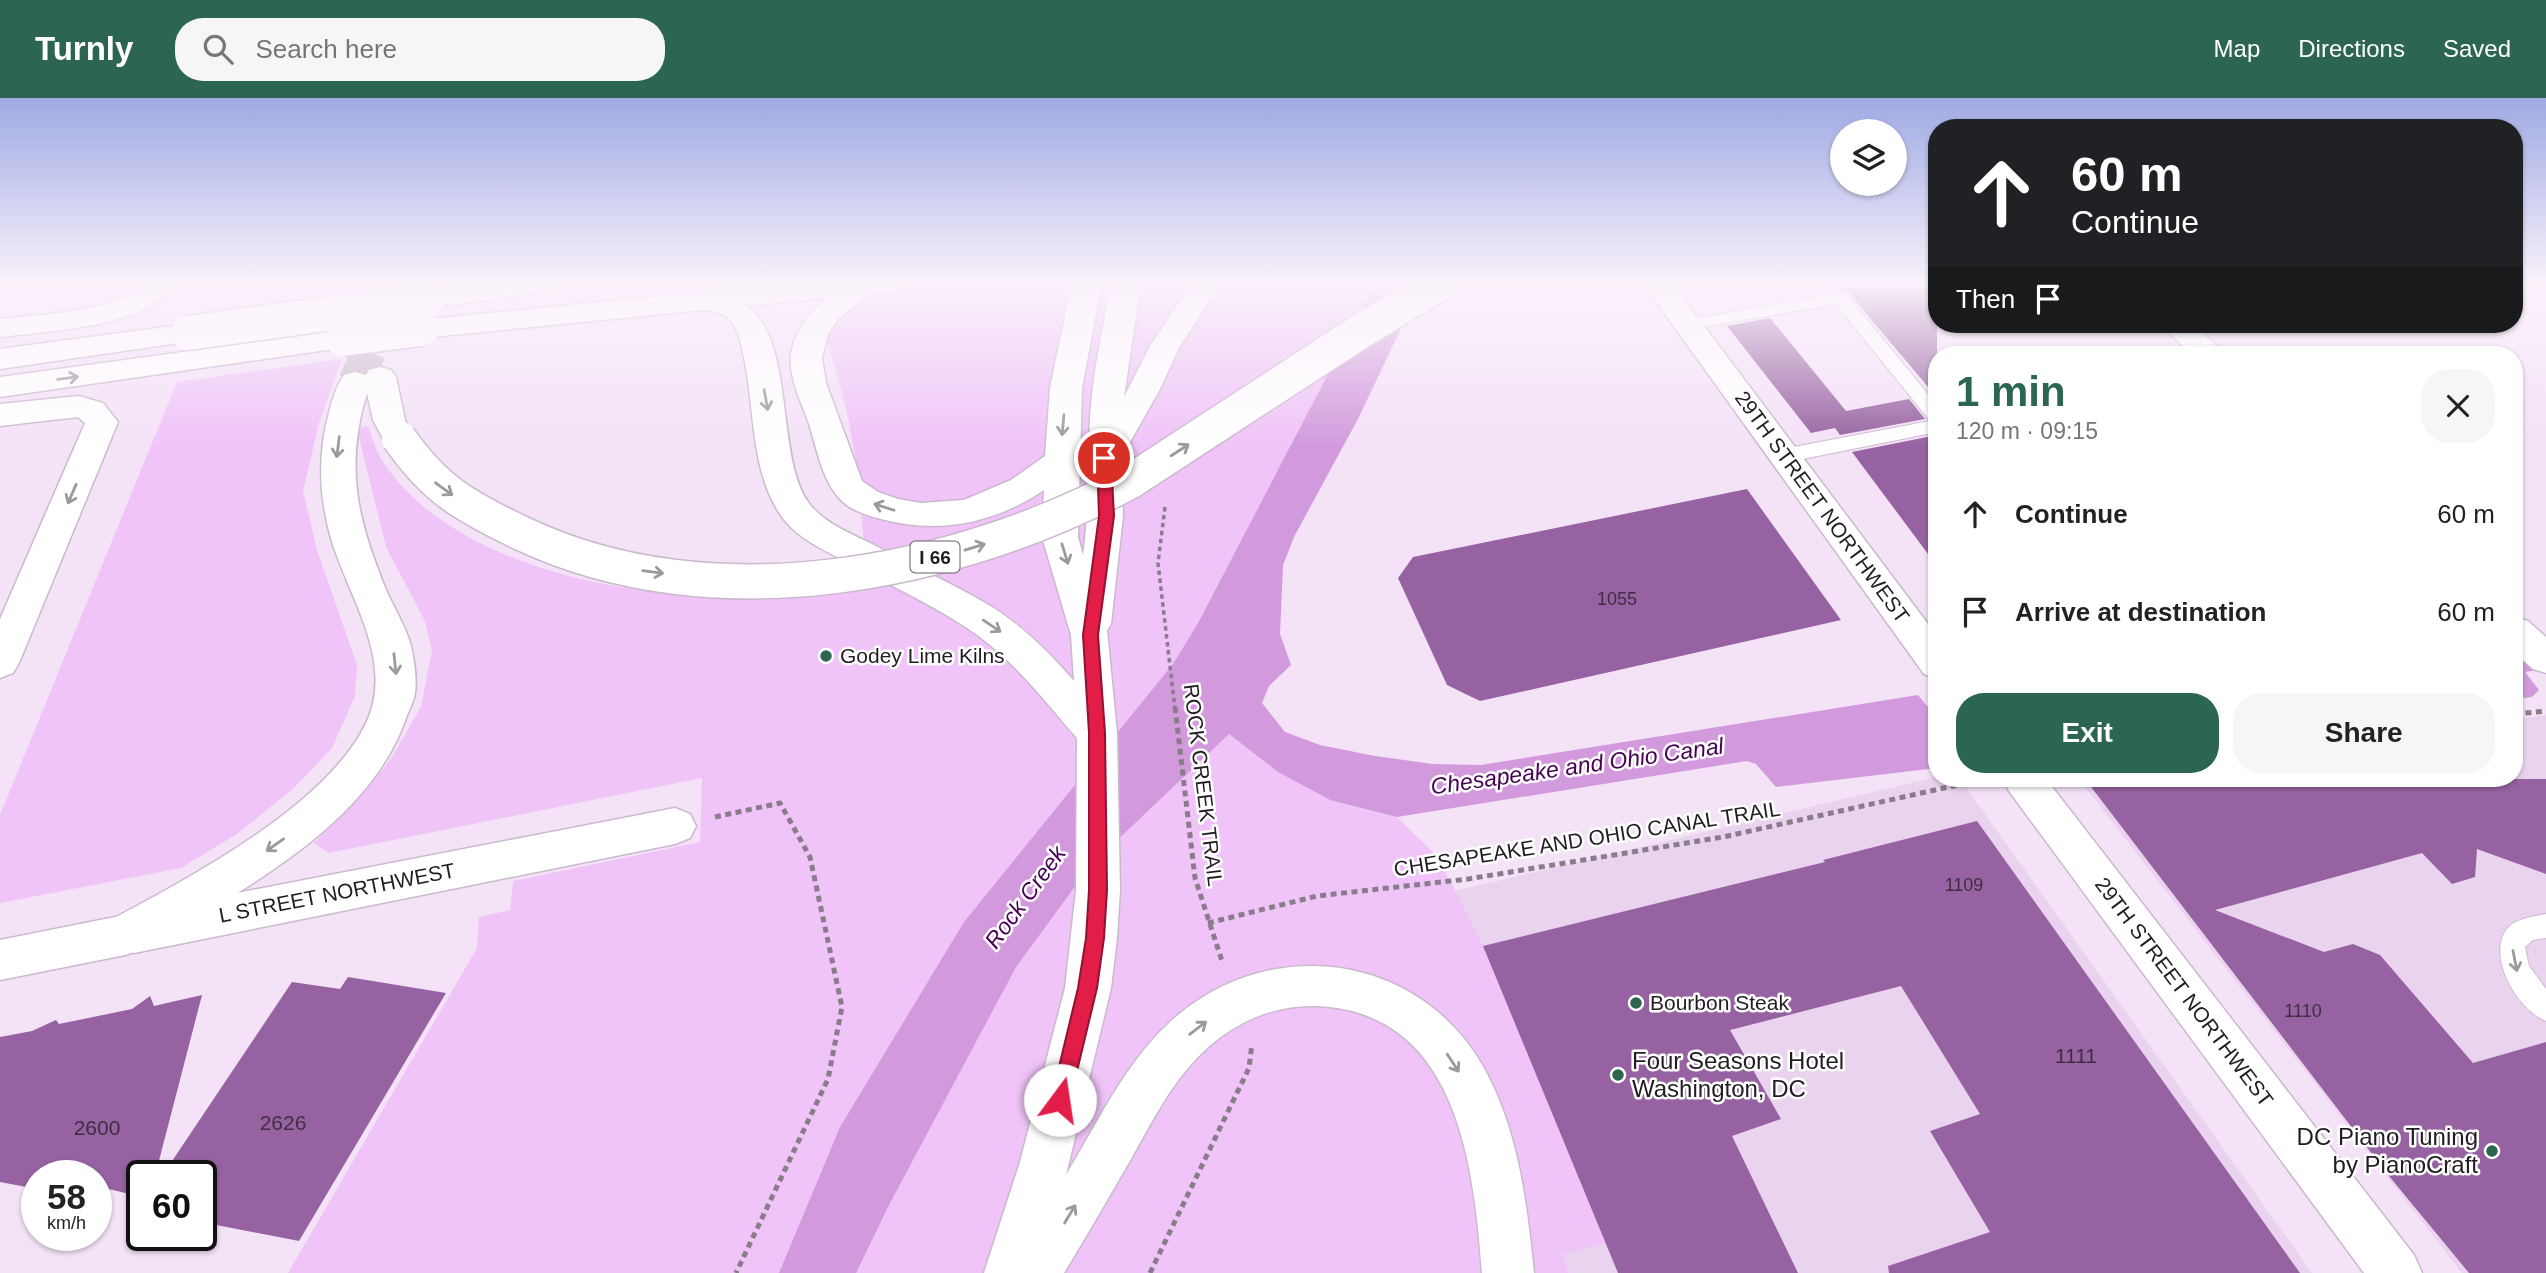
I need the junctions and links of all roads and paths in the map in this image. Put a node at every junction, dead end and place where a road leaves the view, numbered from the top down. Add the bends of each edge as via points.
1 (160, 337) edge
2 (365, 337) edge
3 (753, 337) edge
4 (811, 337) edge
5 (1076, 337) edge
6 (1117, 337) edge
7 (1171, 337) edge
8 (1352, 337) edge
9 (1696, 337) edge
10 (1872, 337) edge
11 (0, 359) edge
12 (0, 387) edge
13 (1928, 406) edge
14 (0, 415) edge
15 (1928, 427) edge
16 (1783, 456) junction
17 (1104, 458) junction
18 (1060, 462) junction
19 (1167, 625) dead end
20 (1090, 635) junction
21 (2523, 639) edge
22 (1928, 652) edge
23 (2546, 659) edge
24 (0, 663) edge
25 (2546, 711) edge
26 (2523, 713) edge
27 (1097, 733) junction
28 (1948, 787) edge
29 (2029, 787) edge
30 (675, 826) joint
31 (1208, 923) junction
32 (2546, 926) edge
33 (125, 935) junction
34 (0, 960) edge
35 (1226, 974) dead end
36 (2546, 1008) edge
37 (1262, 1035) dead end
38 (736, 1273) edge
39 (1010, 1273) edge
40 (1035, 1273) edge
41 (1150, 1273) edge
42 (1508, 1273) edge
43 (2396, 1273) edge

1 - 11 main road, bridge
12 -> 2 main road, bridge
3 -> 27 main road via 780,482 794,509 823,534 1008,637
18 -> 4 main road via 1016,494 952,515 887,509 866,501 853,492 839,469 806,357
5 -> 18 main road via 1066,387
6 - 17 main road
7 - 17 main road
8 - 33 main road, I 66, bridge via 1099,499 971,549 877,569 793,578 677,575 612,565 541,543 477,511 431,479 398,438 368,379 338,438 335,466 337,492 355,556 397,663 392,708 381,734 339,790 307,820 213,887
9 - 16 main road, 29TH STREET NORTHWEST
10 - 13 lane
14 -> 24 main road via 79,406 93,411 102,422
15 - 16 lane
16 - 22 main road, 29TH STREET NORTHWEST
17 - 20 main road via 1106,516
18 -> 20 main road via 1060,537
19 - 31 path, ROCK CREEK TRAIL via 1195,878
20 - 27 main road
21 - 23 main road
25 - 26 path
27 - 39 main road via 1098,890 1088,988 1045,1162
28 - 31 path, CHESAPEAKE AND OHIO CANAL TRAIL via 1723,837 1468,879 1317,896
29 - 43 main road, 29TH STREET NORTHWEST
30 - 33 main road, L STREET NORTHWEST
30 - 38 path via 780,803 810,857 842,1007 828,1079
31 - 35 path, ROCK CREEK TRAIL
32 -> 36 lane via 2521,933 2513,944 2512,959 2531,995
33 - 34 main road, L STREET NORTHWEST
37 - 41 path via 1252,1041 1249,1068
40 -> 42 main road via 1148,1084 1187,1036 1236,1002 1292,985 1348,988 1381,998 1426,1028 1447,1054 1479,1109 1491,1142

